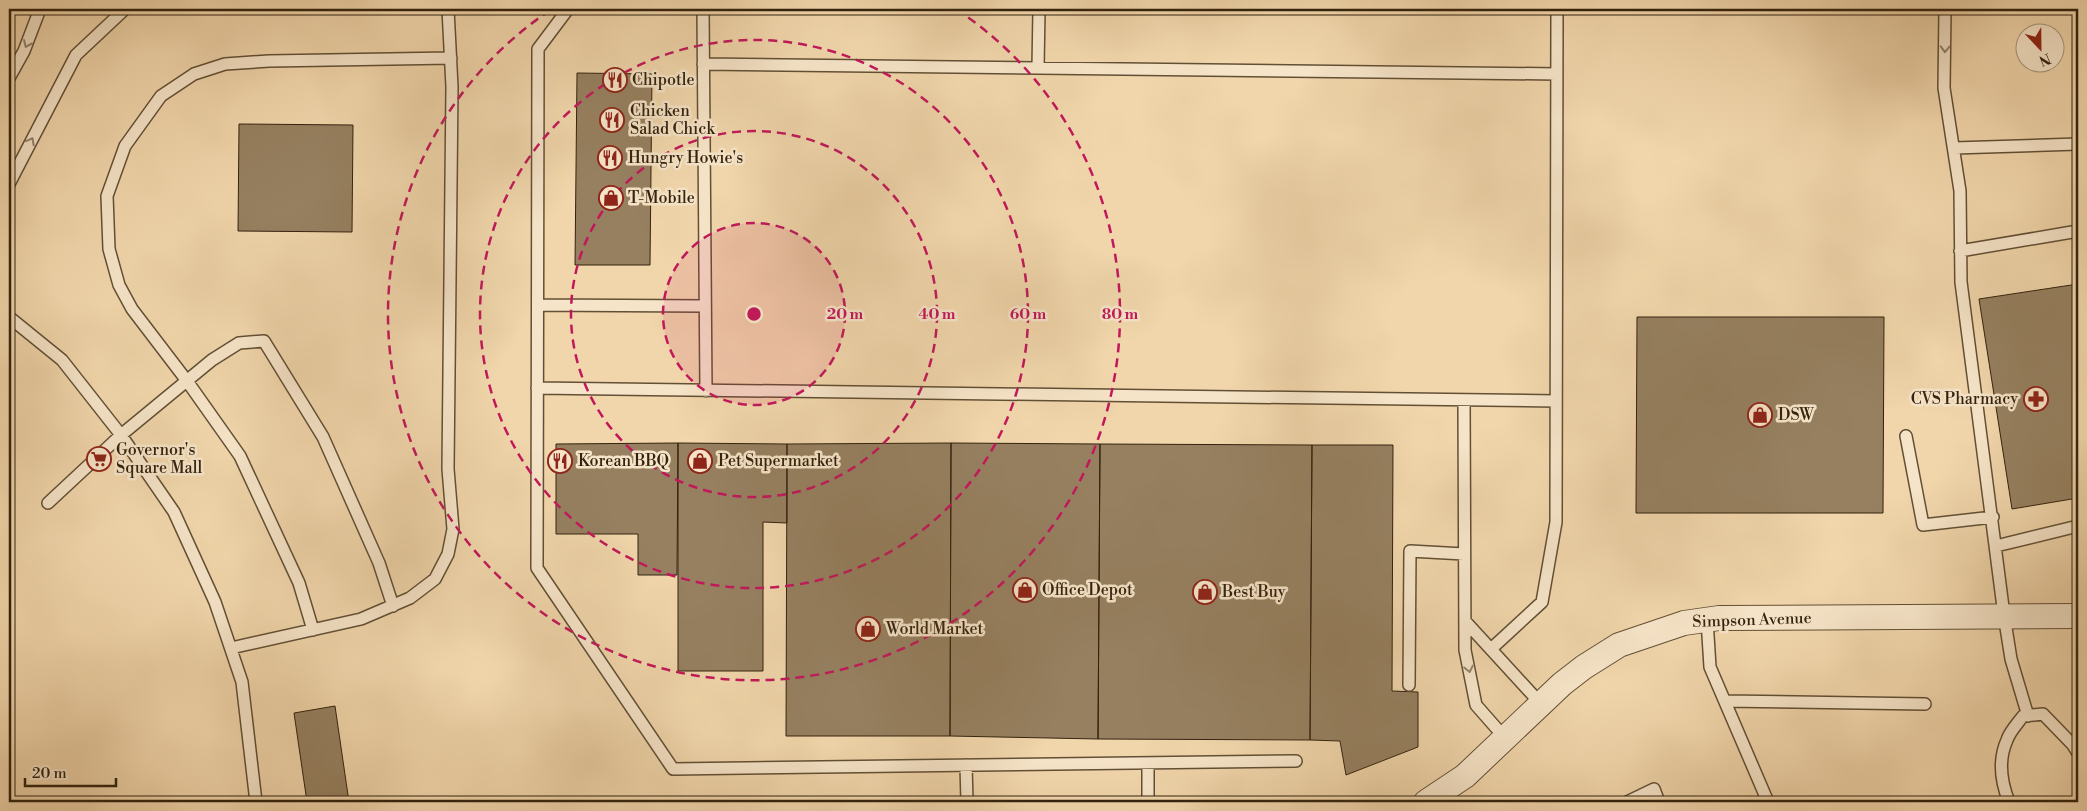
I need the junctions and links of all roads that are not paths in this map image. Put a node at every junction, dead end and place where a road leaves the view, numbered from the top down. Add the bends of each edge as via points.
1 (40, 9) edge
2 (125, 9) edge
3 (448, 9) edge
4 (568, 9) edge
5 (703, 9) edge
6 (1039, 9) edge
7 (1557, 9) edge
8 (1945, 9) edge
9 (451, 58) junction
10 (704, 64) junction
11 (1038, 68) junction
12 (1557, 74) junction
13 (9, 78) edge
14 (2078, 144) edge
15 (1954, 148) junction
16 (9, 184) edge
17 (2078, 231) edge
18 (1960, 251) junction
19 (538, 305) junction
20 (705, 306) junction
21 (9, 317) edge
22 (188, 381) junction
23 (537, 388) junction
24 (706, 391) junction
25 (1464, 400) junction
26 (1556, 401) junction
27 (121, 436) junction
28 (1906, 436) dead end
29 (48, 503) dead end
30 (1993, 517) junction
31 (2078, 526) edge
32 (1996, 546) junction
33 (1464, 554) junction
34 (393, 606) junction
35 (2004, 615) junction
36 (2078, 616) edge
37 (1707, 620) junction
38 (1465, 621) junction
39 (313, 630) junction
40 (231, 648) junction
41 (1491, 649) junction
42 (1409, 685) dead end
43 (1725, 701) junction
44 (1541, 704) junction
45 (1925, 704) dead end
46 (2028, 716) junction
47 (1505, 738) junction
48 (2078, 754) edge
49 (1296, 761) dead end
50 (1148, 763) junction
51 (966, 766) junction
52 (256, 802) edge
53 (967, 802) edge
54 (1148, 802) edge
55 (1426, 802) edge
56 (1628, 802) edge
57 (1659, 802) edge
58 (1768, 802) edge
59 (2009, 802) edge

1 -> 13 lane via 24,51
16 -> 2 lane via 76,55
3 - 9 lane
4 - 19 lane via 538,49
5 - 10 lane
6 - 11 lane
7 - 12 lane
8 -> 15 lane via 1944,88
9 - 22 lane via 225,64 194,74 161,96 125,146 107,196 109,249 118,285 132,309
9 - 34 lane via 448,469 453,529 448,554 435,579
10 - 11 lane
10 - 20 lane
11 - 12 lane
12 - 26 lane
14 - 15 lane
15 - 18 lane via 1962,208
17 - 18 lane
18 - 30 lane via 1961,282
19 - 20 lane
19 - 23 lane
20 - 24 lane
21 - 27 lane via 62,360
22 - 27 lane
22 - 34 lane via 239,343 264,341 323,438 379,563
22 - 39 lane via 240,456 299,583
23 - 24 lane
23 - 51 lane via 537,568 673,769
24 - 25 lane
25 - 26 lane
25 - 33 lane
26 - 41 lane via 1556,522 1542,602
27 - 29 lane
27 - 40 lane via 174,512 215,602
28 - 30 lane via 1923,525
30 - 32 lane
31 - 32 lane
32 - 35 lane
33 - 38 lane
33 - 42 lane via 1410,551
34 - 39 lane via 362,619
35 - 36 street, Simpson Avenue
35 - 37 street, Simpson Avenue
35 - 46 lane via 2011,659
37 - 43 lane via 1710,667
37 - 44 street, Simpson Avenue via 1684,623 1619,645 1584,667
38 - 41 lane
38 -> 47 lane via 1465,650 1476,705
39 - 40 lane
40 - 52 lane via 242,682
41 - 44 lane
43 - 45 lane
43 - 58 lane
44 - 47 street, Simpson Avenue
46 - 48 lane via 2043,714 2074,745
46 - 59 lane via 2023,716 2007,739 2001,767
47 - 55 street, Simpson Avenue via 1465,776
49 - 50 lane
50 - 51 lane
50 - 54 lane
51 - 53 lane
56 - 57 lane via 1654,789

